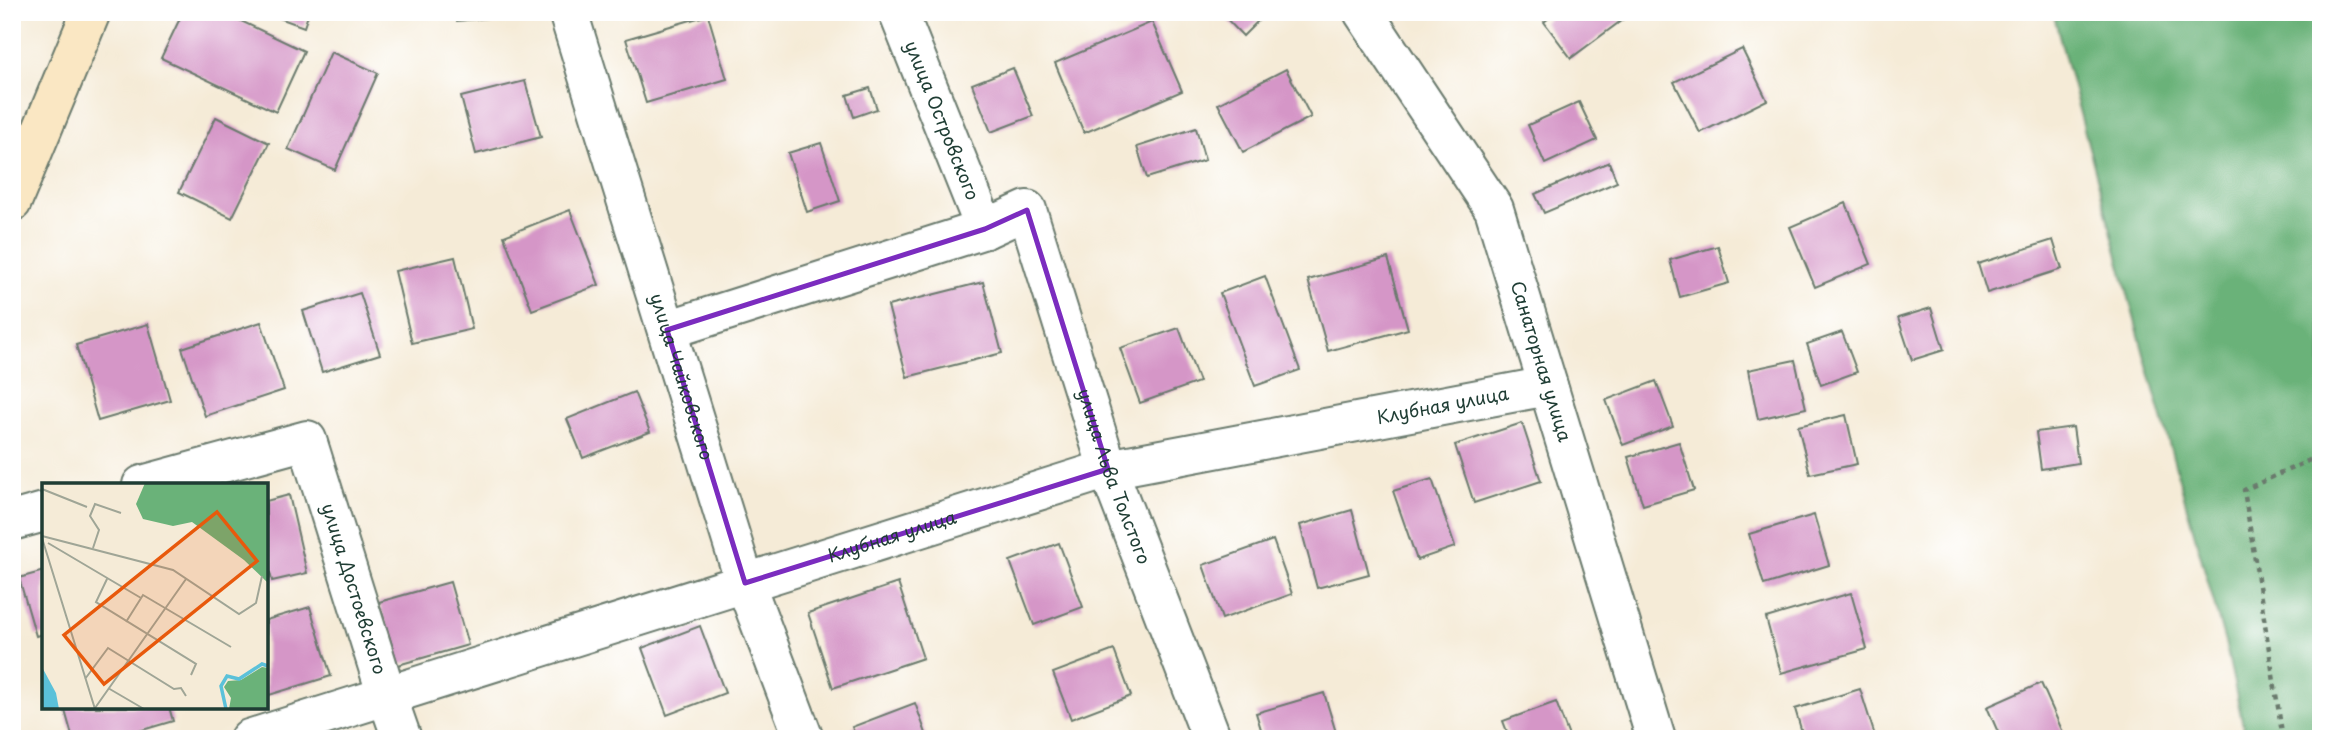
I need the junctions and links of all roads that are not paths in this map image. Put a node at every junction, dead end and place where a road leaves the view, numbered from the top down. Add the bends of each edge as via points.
1 (91, 12) edge
2 (568, 12) edge
3 (898, 12) edge
4 (1363, 12) edge
5 (12, 202) edge
6 (985, 229) junction
7 (667, 330) junction
8 (1548, 386) junction
9 (1108, 469) junction
10 (149, 483) edge
11 (42, 513) edge
12 (12, 521) edge
13 (745, 583) junction
14 (387, 696) junction
15 (249, 739) edge
16 (402, 739) edge
17 (804, 739) edge
18 (1212, 739) edge
19 (1656, 739) edge

1 - 5 street
2 - 7 street, улица Чайковского
3 - 6 street, улица Островского
4 - 8 street, Санаторная улица via 1494,209
6 - 7 street
6 - 9 street, улица Льва Толстого via 1027,210
7 - 13 street, улица Чайковского
8 - 9 street, Клубная улица
8 - 19 street, Санаторная улица
9 - 13 street, Клубная улица
9 - 18 street, улица Льва Толстого
10 - 14 street, улица Достоевского via 307,440
11 - 12 street
13 - 14 street, Клубная улица
13 - 17 street, улица Чайковского
14 - 15 street, Клубная улица
14 - 16 street, улица Достоевского

